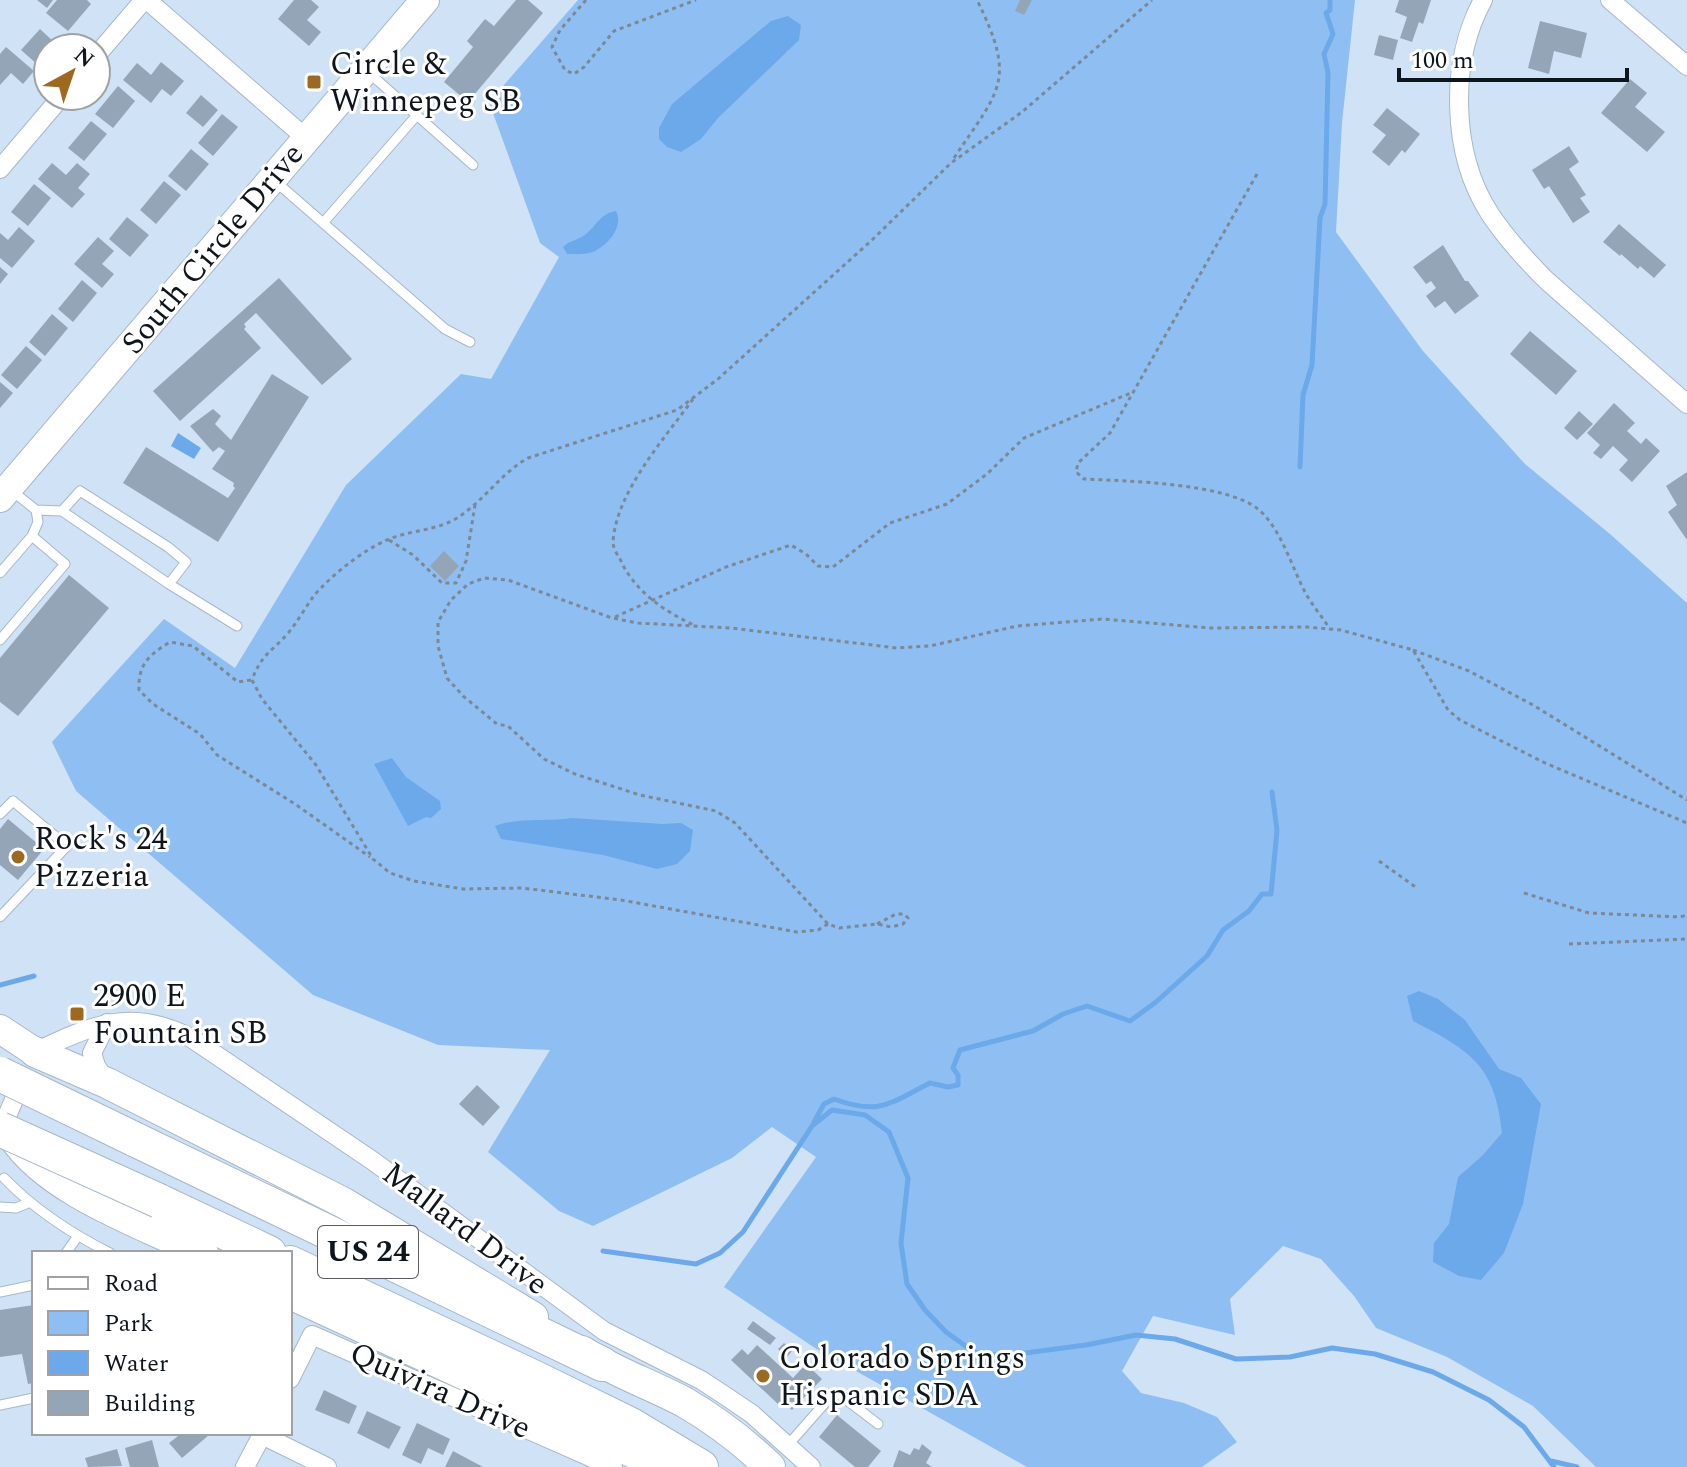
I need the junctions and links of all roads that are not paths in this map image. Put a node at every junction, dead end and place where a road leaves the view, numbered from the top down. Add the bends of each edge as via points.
1 (146, 0) edge
2 (425, 0) edge
3 (1483, 0) edge
4 (1610, 0) edge
5 (112, 38) edge
6 (1687, 66) edge
7 (365, 70) junction
8 (48, 112) edge
9 (417, 115) junction
10 (307, 139) junction
11 (473, 165) dead end
12 (0, 169) edge
13 (273, 179) junction
14 (323, 223) junction
15 (470, 342) dead end
16 (1687, 404) edge
17 (4, 493) edge
18 (36, 510) junction
19 (62, 511) junction
20 (32, 536) junction
21 (0, 573) edge
22 (169, 584) junction
23 (237, 626) dead end
24 (0, 640) edge
25 (0, 814) edge
26 (0, 917) edge
27 (107, 1023) junction
28 (0, 1029) edge
29 (0, 1052) edge
30 (20, 1067) edge
31 (107, 1083) junction
32 (1, 1122) edge
33 (4, 1178) dead end
34 (28, 1203) junction
35 (0, 1207) edge
36 (78, 1236) junction
37 (67, 1251) edge
38 (106, 1251) edge
39 (199, 1251) edge
40 (265, 1251) edge
41 (292, 1264) edge
42 (32, 1285) edge
43 (0, 1292) edge
44 (292, 1295) edge
45 (602, 1364) junction
46 (292, 1375) edge
47 (32, 1398) edge
48 (0, 1405) edge
49 (878, 1424) dead end
50 (261, 1435) edge
51 (264, 1435) edge
52 (779, 1456) edge
53 (245, 1467) edge
54 (327, 1467) edge
55 (613, 1467) edge
56 (664, 1467) edge
57 (701, 1467) edge
58 (811, 1467) edge

1 - 5 street
1 - 10 street
2 - 7 main road, South Circle Drive
3 - 16 street via 1468,35 1460,91 1467,158 1489,212 1546,280
4 - 6 street
7 - 9 lane
7 - 10 main road, South Circle Drive
8 - 12 street
9 - 11 lane
9 - 14 lane
10 - 13 main road, South Circle Drive
13 - 14 lane
13 - 17 main road, South Circle Drive
14 - 15 lane via 445,329
17 - 18 lane
18 - 19 lane
18 - 20 lane
19 - 22 lane
19 - 22 lane via 80,491 168,547 186,562
20 - 21 lane
20 - 24 lane via 65,564
22 - 23 lane
25 - 26 lane via 13,801 67,846
27 - 30 street, Mallard Drive via 77,1032
27 - 31 street via 92,1053
27 - 52 street, Mallard Drive via 158,1023 191,1038 373,1161 604,1331 701,1380 752,1414
28 - 30 main road
29 - 30 main road
30 - 31 highway
30 - 32 street
30 - 45 highway, US 24, bridge via 134,1139
31 - 45 highway via 344,1203 512,1303
32 - 39 highway via 45,1173
32 - 40 highway, bridge
33 - 34 lane
34 - 35 lane
34 - 36 lane
36 - 37 lane
36 - 38 lane
41 - 57 highway, US 24 via 577,1398
42 - 43 lane
44 - 56 highway
45 - 52 highway, US 24 via 683,1402 745,1444
46 - 55 street, Quivira Drive via 312,1335
47 - 48 lane
49 - 52 lane via 840,1395 832,1395
50 - 53 street
51 - 54 street
52 - 58 street, Mallard Drive

